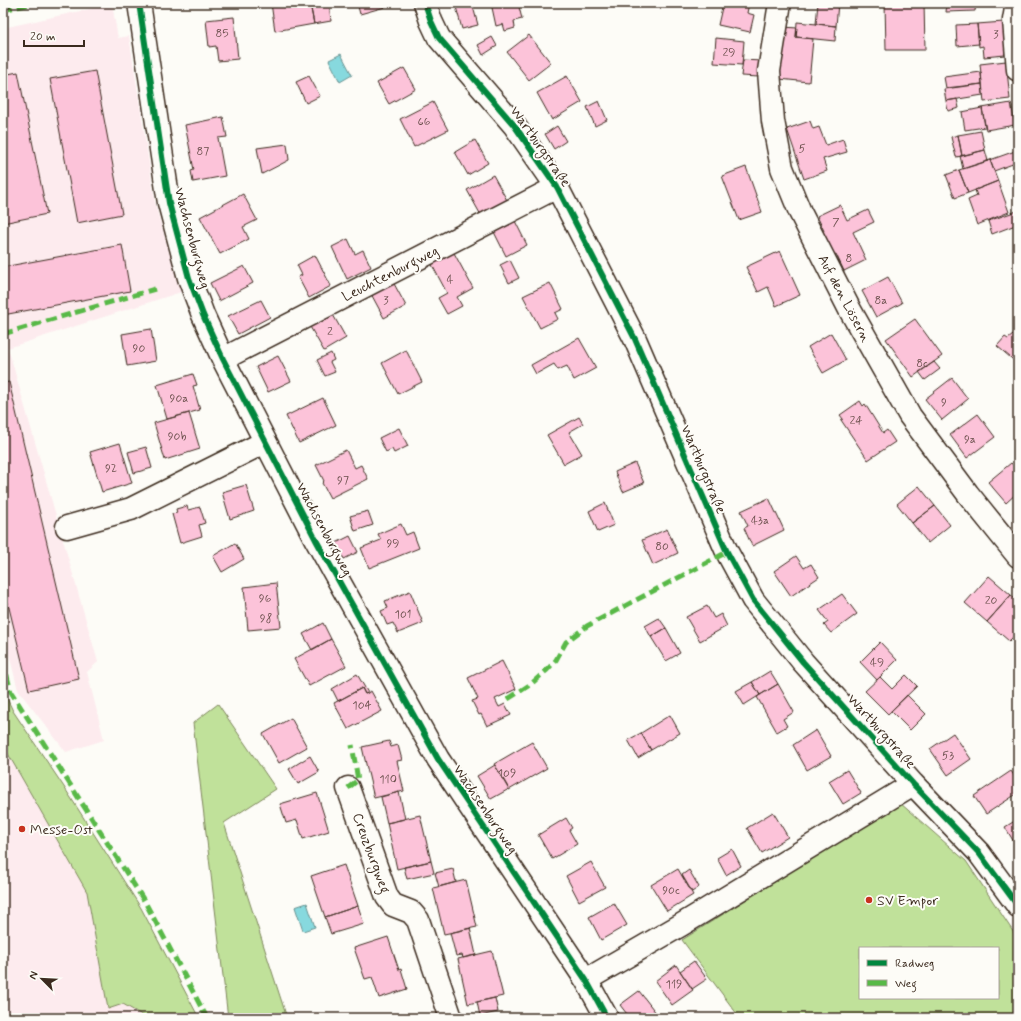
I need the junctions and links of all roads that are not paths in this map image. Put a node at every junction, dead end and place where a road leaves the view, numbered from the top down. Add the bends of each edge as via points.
1 (139, 3) edge
2 (425, 3) edge
3 (780, 3) edge
4 (1017, 3) edge
5 (1018, 70) edge
6 (557, 187) junction
7 (223, 359) junction
8 (265, 442) junction
9 (67, 527) dead end
10 (1018, 556) edge
11 (913, 784) junction
12 (348, 788) dead end
13 (1018, 906) edge
14 (586, 980) junction
15 (451, 1018) edge
16 (608, 1018) edge

1 - 7 street, Wachsenburgweg via 169,203 188,278
2 - 6 street, Wartburgstraße via 439,38 514,125
3 - 10 street, Auf den Lösern via 769,71 773,121 782,168 800,212 850,310 910,416
4 - 5 street via 1014,20
6 - 7 street, Leuchtenburgweg
6 - 11 street, Wartburgstraße via 635,339 727,552 753,600 803,662
7 - 8 street, Wachsenburgweg
8 - 9 street via 131,509
8 - 14 street, Wachsenburgweg via 316,540 438,759
11 - 13 street, Wartburgstraße via 979,853
11 - 14 street, Wartburgstraße
12 - 15 street, Creuzburgweg via 387,896 393,905 411,912 418,920
14 - 16 street, Wachsenburgweg

